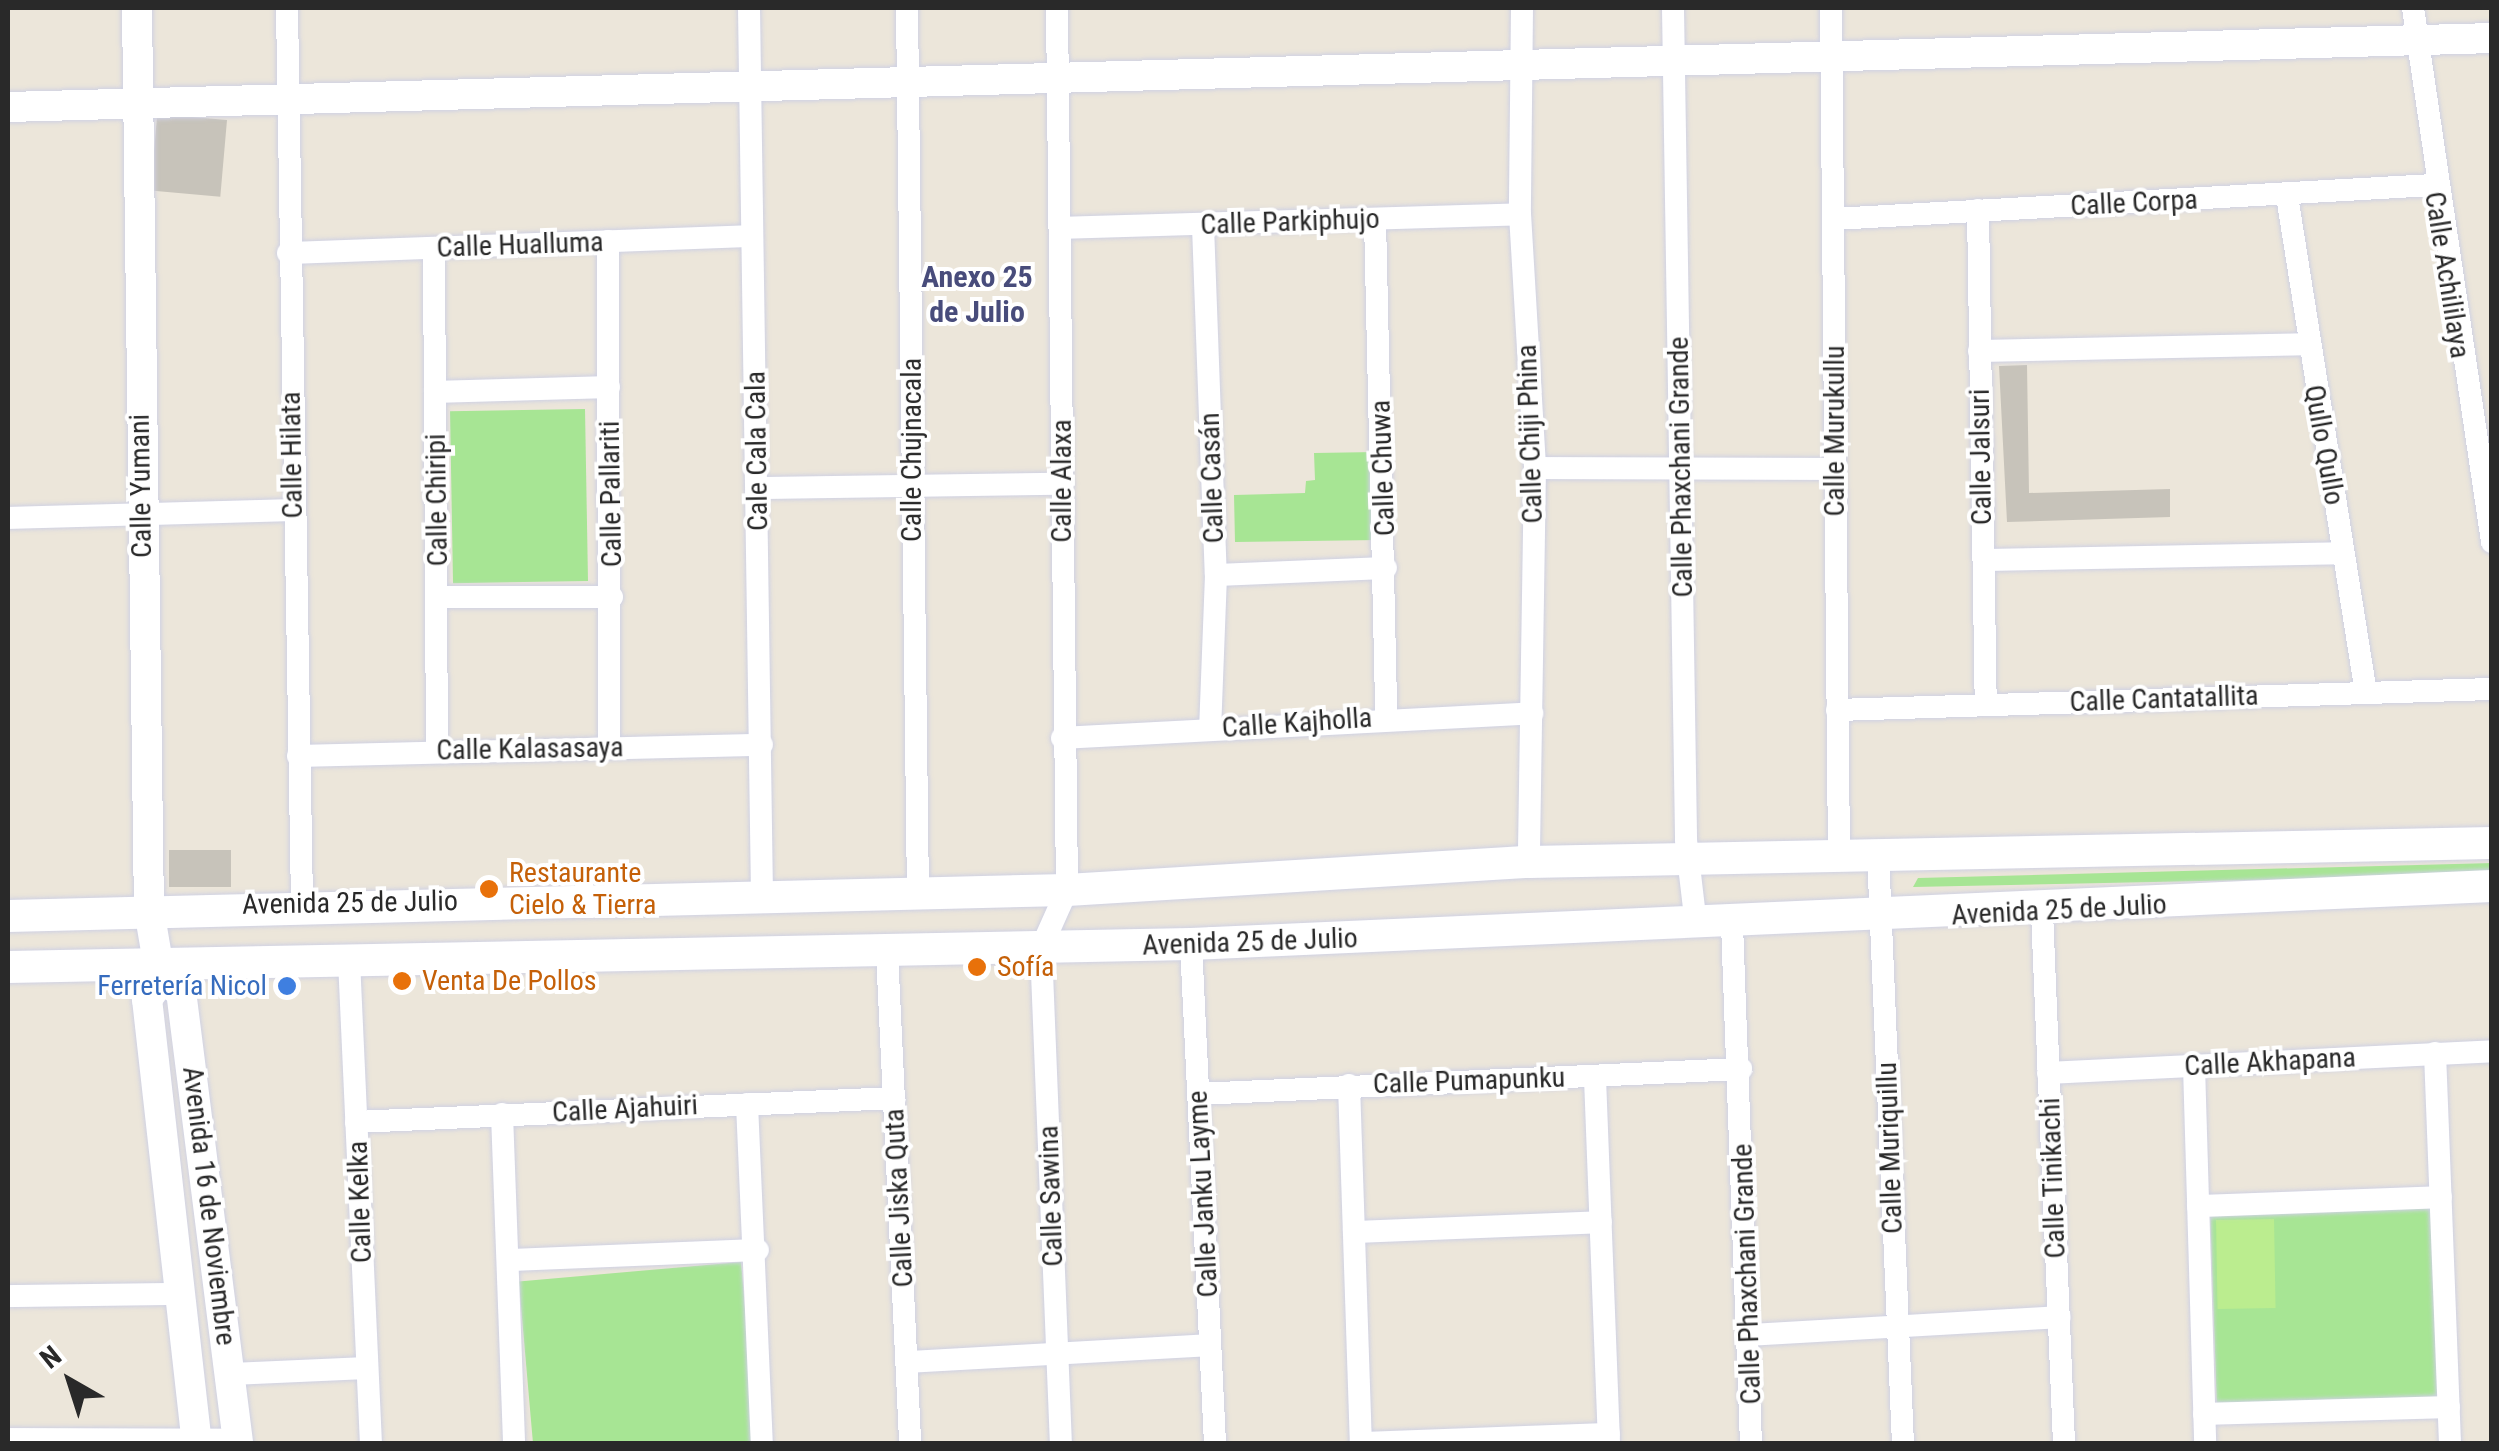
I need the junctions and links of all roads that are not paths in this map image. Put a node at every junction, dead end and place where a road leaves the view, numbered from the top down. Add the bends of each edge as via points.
1 (137, 8) edge
2 (287, 8) edge
3 (749, 8) edge
4 (907, 8) edge
5 (1058, 8) edge
6 (1522, 8) edge
7 (1674, 8) edge
8 (1832, 8) edge
9 (2413, 8) edge
10 (2492, 38) edge
11 (2418, 42) junction
12 (1833, 60) junction
13 (1674, 62) junction
14 (1524, 66) junction
15 (1058, 78) junction
16 (908, 83) junction
17 (750, 88) junction
18 (289, 100) junction
19 (138, 104) junction
20 (8, 107) edge
21 (2433, 185) junction
22 (2287, 196) junction
23 (1978, 210) junction
24 (1520, 214) junction
25 (1834, 218) junction
26 (1375, 219) junction
27 (1203, 226) junction
28 (1060, 228) junction
29 (751, 236) junction
30 (608, 242) junction
31 (434, 248) junction
32 (288, 252) junction
33 (2306, 344) junction
34 (1979, 352) junction
35 (609, 387) junction
36 (435, 392) junction
37 (2483, 446) edge
38 (1682, 466) junction
39 (1535, 468) junction
40 (1835, 469) junction
41 (1063, 484) junction
42 (912, 487) junction
43 (758, 488) junction
44 (294, 510) junction
45 (142, 515) junction
46 (8, 518) edge
47 (2492, 542) edge
48 (2343, 552) junction
49 (1984, 560) junction
50 (1386, 568) junction
51 (1216, 575) junction
52 (440, 597) junction
53 (612, 597) junction
54 (2492, 690) edge
55 (2366, 693) junction
56 (1986, 704) junction
57 (1837, 710) junction
58 (1532, 713) junction
59 (1386, 716) junction
60 (1210, 729) junction
61 (1062, 738) junction
62 (762, 745) junction
63 (608, 746) junction
64 (437, 751) junction
65 (298, 756) junction
66 (2492, 844) edge
67 (1878, 853) junction
68 (1839, 855) junction
69 (1691, 860) junction
70 (1529, 862) junction
71 (2492, 886) edge
72 (1067, 890) junction
73 (918, 893) junction
74 (762, 895) junction
75 (302, 903) junction
76 (148, 910) junction
77 (2042, 912) junction
78 (8, 916) edge
79 (1880, 918) junction
80 (1696, 924) junction
81 (1732, 924) junction
82 (1190, 944) junction
83 (1042, 948) junction
84 (886, 952) junction
85 (349, 960) junction
86 (8, 966) edge
87 (160, 971) junction
88 (2492, 1051) edge
89 (2435, 1054) junction
90 (2194, 1066) junction
91 (1741, 1069) junction
92 (2048, 1073) junction
93 (1595, 1078) junction
94 (1349, 1085) junction
95 (1198, 1094) junction
96 (894, 1098) junction
97 (747, 1104) junction
98 (502, 1114) junction
99 (356, 1122) junction
100 (2441, 1198) junction
101 (2198, 1206) junction
102 (1601, 1222) junction
103 (1354, 1232) junction
104 (758, 1250) junction
105 (510, 1260) junction
106 (176, 1294) junction
107 (8, 1296) edge
108 (2058, 1317) junction
109 (1898, 1329) junction
110 (1749, 1335) junction
111 (1210, 1345) junction
112 (1057, 1354) junction
113 (908, 1362) junction
114 (367, 1368) junction
115 (231, 1374) junction
116 (2449, 1408) junction
117 (2204, 1414) junction
118 (8, 1439) edge
119 (1609, 1439) edge
120 (238, 1442) edge
121 (196, 1443) edge
122 (1361, 1443) edge
123 (371, 1444) edge
124 (514, 1444) edge
125 (762, 1444) edge
126 (910, 1444) edge
127 (1061, 1444) edge
128 (1214, 1444) edge
129 (1751, 1444) edge
130 (1902, 1444) edge
131 (2064, 1444) edge
132 (2205, 1444) edge
133 (2450, 1444) edge

1 - 19 street, Calle Yumani
2 - 18 street, Calle Hilata
3 - 17 street, Cale Cala Cala
4 - 16 street, Calle Chujnacala
5 - 15 street, Calle Alaxa
6 - 14 street, Calle Chiji Phina
7 - 13 street, Calle Phaxchani Grande
8 - 12 street, Calle Murukullu
9 - 11 street, Calle Achililaya
10 - 11 street
11 - 12 street
11 - 21 street, Calle Achililaya
12 - 13 street
12 - 25 street, Calle Murukullu
13 - 14 street
13 - 38 street, Calle Phaxchani Grande
14 - 15 street
14 - 24 street, Calle Chiji Phina
15 - 16 street
15 - 28 street, Calle Alaxa
16 - 17 street
16 - 42 street, Calle Chujnacala
17 - 18 street
17 - 29 street, Cale Cala Cala
18 - 19 street
18 - 32 street, Calle Hilata
19 - 20 street
19 - 45 street, Calle Yumani
21 - 22 street, Calle Corpa
21 - 37 street, Calle Achililaya
22 - 23 street, Calle Corpa
22 - 33 street, Qullo Qullo
23 - 25 street, Calle Corpa
23 - 34 street, Calle Jalsuri
24 - 26 street, Calle Parkiphujo
24 - 39 street, Calle Chiji Phina
25 - 40 street, Calle Murukullu
26 - 27 street, Calle Parkiphujo
26 - 50 street, Calle Chuwa
27 - 28 street, Calle Parkiphujo
27 - 51 street, Calle Casán
28 - 41 street, Calle Alaxa
29 - 30 street, Calle Hualluma
29 - 43 street, Cale Cala Cala
30 - 31 street, Calle Hualluma
30 - 35 street, Calle Pallariti
31 - 32 street, Calle Hualluma
31 - 36 street, Calle Chiripi
32 - 44 street, Calle Hilata
33 - 34 street
33 - 48 street, Qullo Qullo
34 - 49 street, Calle Jalsuri
35 - 36 street
35 - 53 street, Calle Pallariti
36 - 52 street, Calle Chiripi
37 - 47 street, Calle Achililaya
38 - 39 street
38 - 40 street
38 - 69 street, Calle Phaxchani Grande
39 - 58 street, Calle Chiji Phina
40 - 57 street, Calle Murukullu
41 - 42 street
41 - 61 street, Calle Alaxa
42 - 43 street
42 - 73 street, Calle Chujnacala
43 - 62 street, Cale Cala Cala
44 - 45 street
44 - 65 street, Calle Hilata
45 - 46 street
45 - 76 street, Calle Yumani
48 - 49 street
48 - 55 street, Qullo Qullo
49 - 56 street, Calle Jalsuri
50 - 51 street
50 - 59 street, Calle Chuwa
51 - 60 street, Calle Casán
52 - 53 street
52 - 64 street, Calle Chiripi
53 - 63 street, Calle Pallariti
54 - 55 street, Calle Cantatallita
55 - 56 street, Calle Cantatallita
56 - 57 street, Calle Cantatallita
57 - 68 street, Calle Murukullu
58 - 59 street, Calle Kajholla
58 - 70 street, Calle Chiji Phina
59 - 60 street, Calle Kajholla
60 - 61 street, Calle Kajholla
61 - 72 street, Calle Alaxa
62 - 63 street, Calle Kalasasaya
62 - 74 street, Cale Cala Cala
63 - 64 street, Calle Kalasasaya
64 - 65 street, Calle Kalasasaya
65 - 75 street, Calle Hilata
66 - 67 main road, Avenida 25 de Julio
67 - 68 main road, Avenida 25 de Julio
67 - 79 street, Calle Muriquillu
68 - 69 main road, Avenida 25 de Julio
69 - 70 main road, Avenida 25 de Julio
69 - 80 street, Calle Phaxchani Grande
70 - 72 main road, Avenida 25 de Julio
71 - 77 main road, Avenida 25 de Julio
72 - 73 main road, Avenida 25 de Julio
72 - 83 street, Calle Alaxa
73 - 74 main road, Avenida 25 de Julio
74 - 75 main road, Avenida 25 de Julio
75 - 76 main road, Avenida 25 de Julio
76 - 78 main road, Avenida 25 de Julio
76 - 87 street, Calle Yumani
77 - 79 main road, Avenida 25 de Julio
77 - 92 street, Calle Tinikachi
79 - 81 main road, Avenida 25 de Julio
79 - 109 street, Calle Muriquillu
80 - 81 main road, Avenida 25 de Julio
80 - 82 main road, Avenida 25 de Julio
81 - 91 street, Calle Phaxchani Grande
82 - 83 main road, Avenida 25 de Julio
82 - 95 street, Calle Janku Layme
83 - 84 main road, Avenida 25 de Julio
83 - 112 street, Calle Sawina
84 - 85 main road, Avenida 25 de Julio
84 - 96 street, Calle Jiska Quta
85 - 87 main road, Avenida 25 de Julio
85 - 99 street, Calle Kelka
86 - 87 main road, Avenida 25 de Julio
87 - 106 street, Avenida 16 de Noviembre via 147,999
87 - 115 street, Avenida 16 de Noviembre via 181,991
88 - 89 street, Calle Akhapana
89 - 90 street, Calle Akhapana
89 - 100 street
90 - 92 street, Calle Akhapana
90 - 101 street
91 - 93 street, Calle Pumapunku
91 - 110 street, Calle Phaxchani Grande
92 - 108 street, Calle Tinikachi
93 - 94 street, Calle Pumapunku
93 - 102 street
94 - 95 street, Calle Pumapunku
94 - 103 street
95 - 111 street, Calle Janku Layme
96 - 97 street, Calle Ajahuiri
96 - 113 street, Calle Jiska Quta
97 - 98 street, Calle Ajahuiri
97 - 104 street
98 - 99 street, Calle Ajahuiri
98 - 105 street
99 - 114 street, Calle Kelka
100 - 101 street
100 - 116 street
101 - 117 street
102 - 103 street
102 - 119 street
103 - 122 street
104 - 105 street
104 - 125 street
105 - 124 street
106 - 107 street
106 - 121 street, Avenida 16 de Noviembre
108 - 109 street
108 - 131 street, Calle Tinikachi
109 - 110 street
109 - 130 street, Calle Muriquillu
110 - 129 street, Calle Phaxchani Grande
111 - 112 street
111 - 128 street, Calle Janku Layme
112 - 113 street
112 - 127 street, Calle Sawina
113 - 126 street, Calle Jiska Quta
114 - 115 street
114 - 123 street, Calle Kelka
115 - 120 street, Avenida 16 de Noviembre
116 - 117 street
116 - 133 street
117 - 132 street
118 - 121 street
119 - 122 street
120 - 121 street

